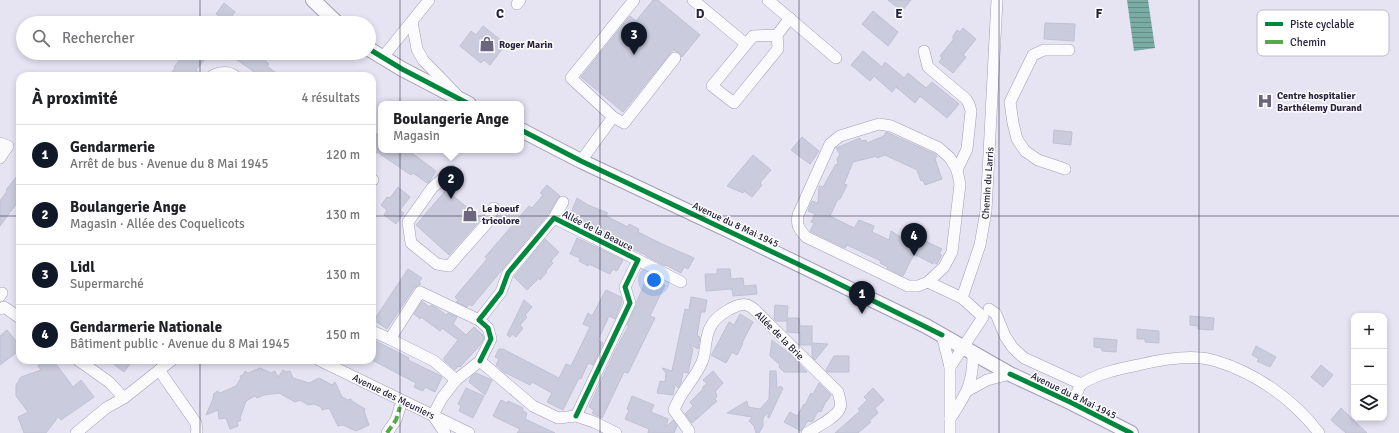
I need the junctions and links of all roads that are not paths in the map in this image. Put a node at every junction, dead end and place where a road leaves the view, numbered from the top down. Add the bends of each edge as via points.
1 (313, 0) edge
2 (429, 0) edge
3 (634, 0) edge
4 (693, 0) edge
5 (768, 0) edge
6 (997, 0) edge
7 (330, 16) edge
8 (790, 18) junction
9 (412, 22) junction
10 (777, 35) junction
11 (746, 44) junction
12 (1068, 50) dead end
13 (924, 51) dead end
14 (376, 52) edge
15 (383, 57) junction
16 (675, 58) dead end
17 (836, 58) dead end
18 (462, 101) edge
19 (464, 101) edge
20 (1010, 102) junction
21 (992, 103) junction
22 (613, 117) junction
23 (524, 132) edge
24 (0, 143) edge
25 (0, 158) edge
26 (581, 161) junction
27 (1065, 169) dead end
28 (957, 170) junction
29 (451, 171) dead end
30 (563, 202) dead end
31 (494, 208) dead end
32 (554, 218) junction
33 (638, 260) junction
34 (681, 282) dead end
35 (928, 282) junction
36 (962, 298) junction
37 (1, 301) edge
38 (989, 310) dead end
39 (16, 314) edge
40 (479, 320) junction
41 (376, 333) edge
42 (942, 335) junction
43 (390, 339) junction
44 (968, 351) junction
45 (480, 361) junction
46 (84, 364) edge
47 (167, 364) edge
48 (326, 364) edge
49 (950, 367) junction
50 (159, 370) junction
51 (1010, 374) junction
52 (456, 380) junction
53 (1081, 384) junction
54 (967, 391) junction
55 (124, 398) junction
56 (1072, 403) junction
57 (400, 407) dead end
58 (433, 415) junction
59 (576, 416) junction
60 (950, 420) junction
61 (76, 433) edge
62 (196, 433) edge
63 (387, 433) edge
64 (445, 433) edge
65 (469, 433) edge
66 (616, 433) edge
67 (688, 433) edge
68 (807, 433) edge
69 (950, 433) edge
70 (1131, 433) edge
71 (1319, 433) edge

1 - 7 main road
2 - 9 street
3 - 22 street via 572,78
4 - 11 street
5 - 8 street
6 - 21 street, Chemin du Larris
8 - 10 street
8 - 17 street
9 - 15 street
9 - 19 street via 417,49 423,60
10 - 11 street via 752,36
10 - 11 street via 778,49 734,103 712,86
12 - 20 street via 1044,50 1033,55
13 - 28 street via 928,67 970,104 967,149
14 - 15 main road
15 - 18 main road
16 - 22 street via 624,123
20 - 21 street
20 - 27 street via 1017,138 1026,151 1038,160
21 - 36 street, Chemin du Larris via 986,212 980,245
22 - 26 street
23 - 26 main road, Avenue du 8 Mai 1945
24 - 25 street via 8,146
26 - 42 main road, Avenue du 8 Mai 1945
28 - 35 street via 960,184 952,252 944,267
28 - 35 street via 950,158 939,148 892,126 878,124 840,136 830,144 798,214 796,222 806,237 908,286
29 - 31 street via 432,188 408,222 411,243 437,264 449,266 487,223
30 - 32 street, Allée de la Beauce
32 - 33 street, Allée de la Beauce
32 - 40 street, Allée de la Beauce via 508,273 501,292
33 - 34 street, Allée de la Beauce
33 - 59 street, Allée de la Beauce via 625,287 630,303
35 - 36 street
36 - 44 street via 983,317
37 - 39 street
38 - 53 street via 996,314 1005,336 1024,358
40 - 43 street via 420,292
40 - 45 street via 488,328 491,339
41 - 43 street
42 - 44 main road, Avenue du 8 Mai 1945
42 - 49 street
43 - 52 street via 434,361
44 - 49 street
44 - 51 main road, Avenue du 8 Mai 1945
44 - 54 street via 972,374
45 - 52 street
45 - 59 street via 533,406 558,418
46 - 55 street via 109,382
47 - 50 street
48 - 58 street, Avenue des Meuniers
49 - 60 street
50 - 55 street
50 - 62 street via 196,423
51 - 54 street via 988,380
51 - 56 main road, Avenue du 8 Mai 1945
52 - 58 street
53 - 56 street
53 - 71 street via 1093,376 1118,369 1170,358 1202,358 1228,365 1257,379 1286,398
54 - 60 street
55 - 61 street via 106,408
56 - 70 main road, Avenue du 8 Mai 1945
57 - 63 street via 396,420
58 - 64 street
58 - 65 street, Avenue des Meuniers
59 - 66 street
60 - 69 street
67 - 68 street, Allée de la Brie via 689,430 674,410 677,401 702,363 711,325 735,306 746,305 755,310 838,392 840,408

